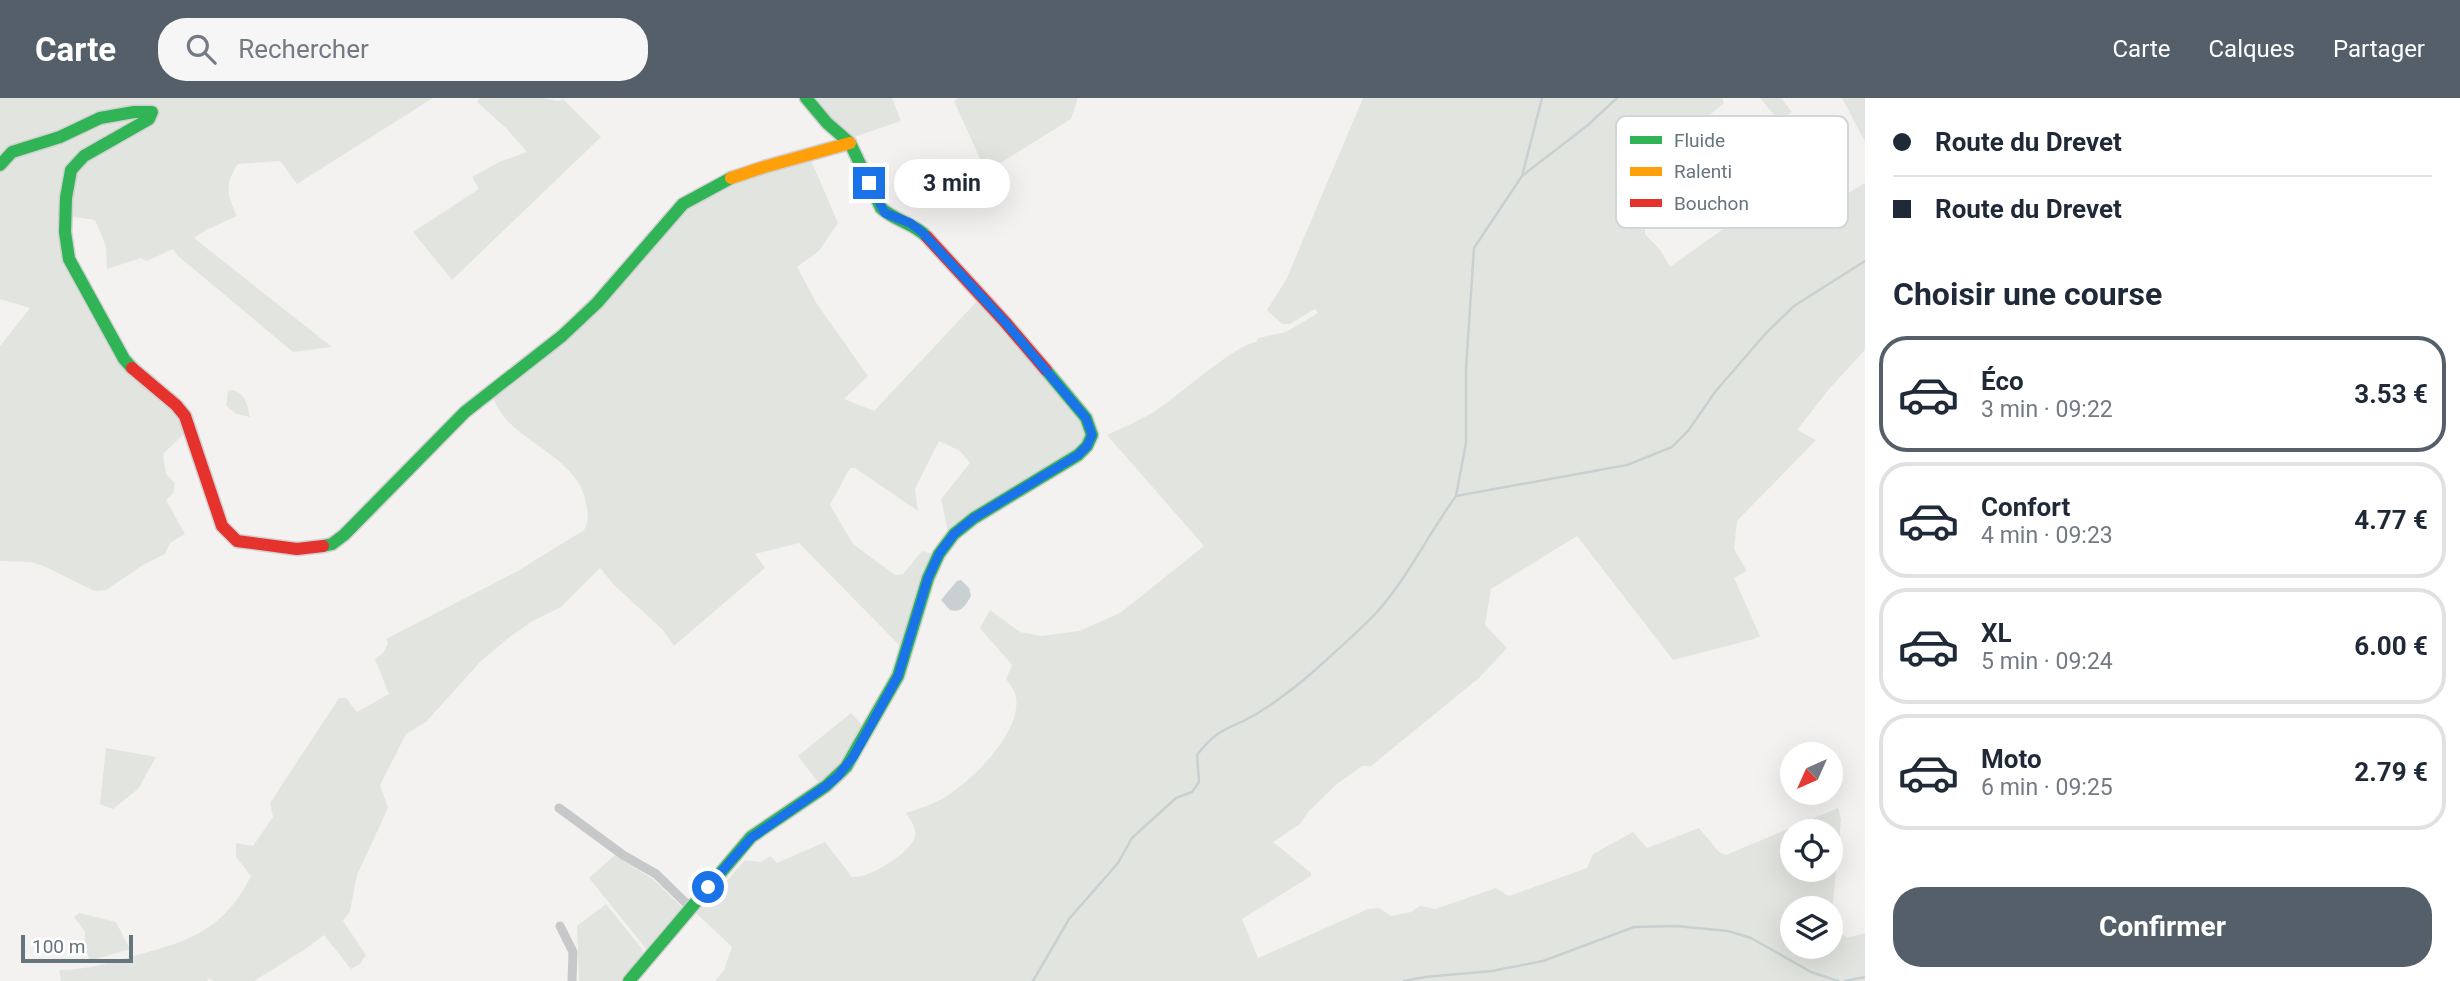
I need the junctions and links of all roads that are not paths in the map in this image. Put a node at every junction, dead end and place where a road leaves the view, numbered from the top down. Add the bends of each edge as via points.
1 (806, 98) edge
2 (850, 143) junction
3 (0, 165) edge
4 (559, 808) dead end
5 (691, 908) junction
6 (560, 926) dead end
7 (572, 981) edge
8 (629, 981) edge

1 - 2 street
2 - 3 street via 727,181 683,204 597,303 465,412 344,535 332,544 297,549 237,541 229,535 185,416 124,359 69,259 65,232 71,170 83,156 149,119 152,112 100,118 12,152
2 - 5 street via 881,208 922,232 1086,418 1092,435 1078,455 954,534 928,578 898,676 853,757 826,786 751,838
4 - 5 street via 656,874
5 - 8 street
6 - 7 street via 573,952

